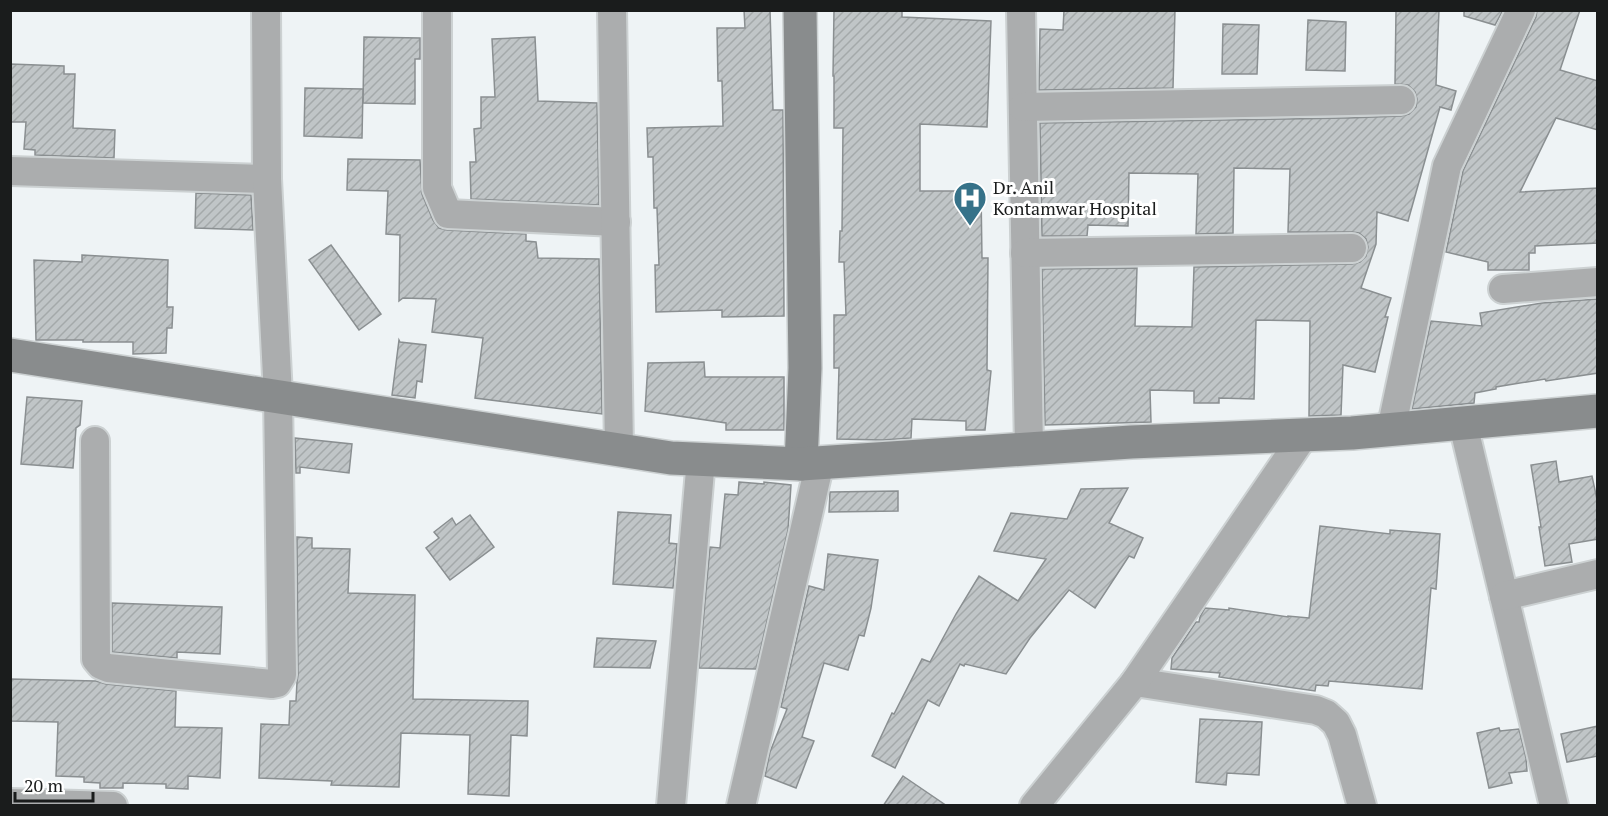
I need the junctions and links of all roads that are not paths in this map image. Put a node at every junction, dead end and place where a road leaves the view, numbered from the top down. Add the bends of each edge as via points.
1 (266, 10) edge
2 (437, 10) edge
3 (612, 10) edge
4 (800, 10) edge
5 (1021, 10) edge
6 (1521, 10) edge
7 (1401, 100) dead end
8 (1023, 107) junction
9 (10, 171) edge
10 (267, 179) junction
11 (616, 222) junction
12 (1352, 248) dead end
13 (1025, 253) junction
14 (1598, 282) edge
15 (1503, 289) dead end
16 (10, 355) edge
17 (278, 396) junction
18 (1598, 411) edge
19 (1463, 424) junction
20 (1391, 430) junction
21 (1304, 435) junction
22 (95, 441) dead end
23 (619, 449) junction
24 (1029, 449) junction
25 (701, 459) junction
26 (811, 463) junction
27 (1598, 574) edge
28 (1504, 596) junction
29 (1136, 682) junction
30 (10, 803) edge
31 (101, 805) edge
32 (113, 806) edge
33 (671, 806) edge
34 (741, 806) edge
35 (1034, 806) edge
36 (1362, 806) edge
37 (1554, 806) edge

1 - 10 street
2 - 11 street via 437,188 448,214
3 - 11 street
4 - 26 street via 805,368
5 - 8 street
6 - 20 street via 1448,161
7 - 8 street
8 - 13 street
9 - 10 street
10 - 17 street
11 - 23 street
12 - 13 street
13 - 24 street
14 - 15 street
16 - 17 street
17 - 22 street via 282,675 272,684 108,668 100,664 96,658
17 - 23 street
18 - 19 street
19 - 20 street
19 - 28 street
20 - 21 street
21 - 24 street
21 - 29 street
23 - 25 street
24 - 26 street
25 - 26 street
25 - 33 street
26 - 34 street
27 - 28 street
28 - 37 street
29 - 35 street
29 - 36 street via 1326,714 1342,735
30 - 31 street
31 - 32 street

